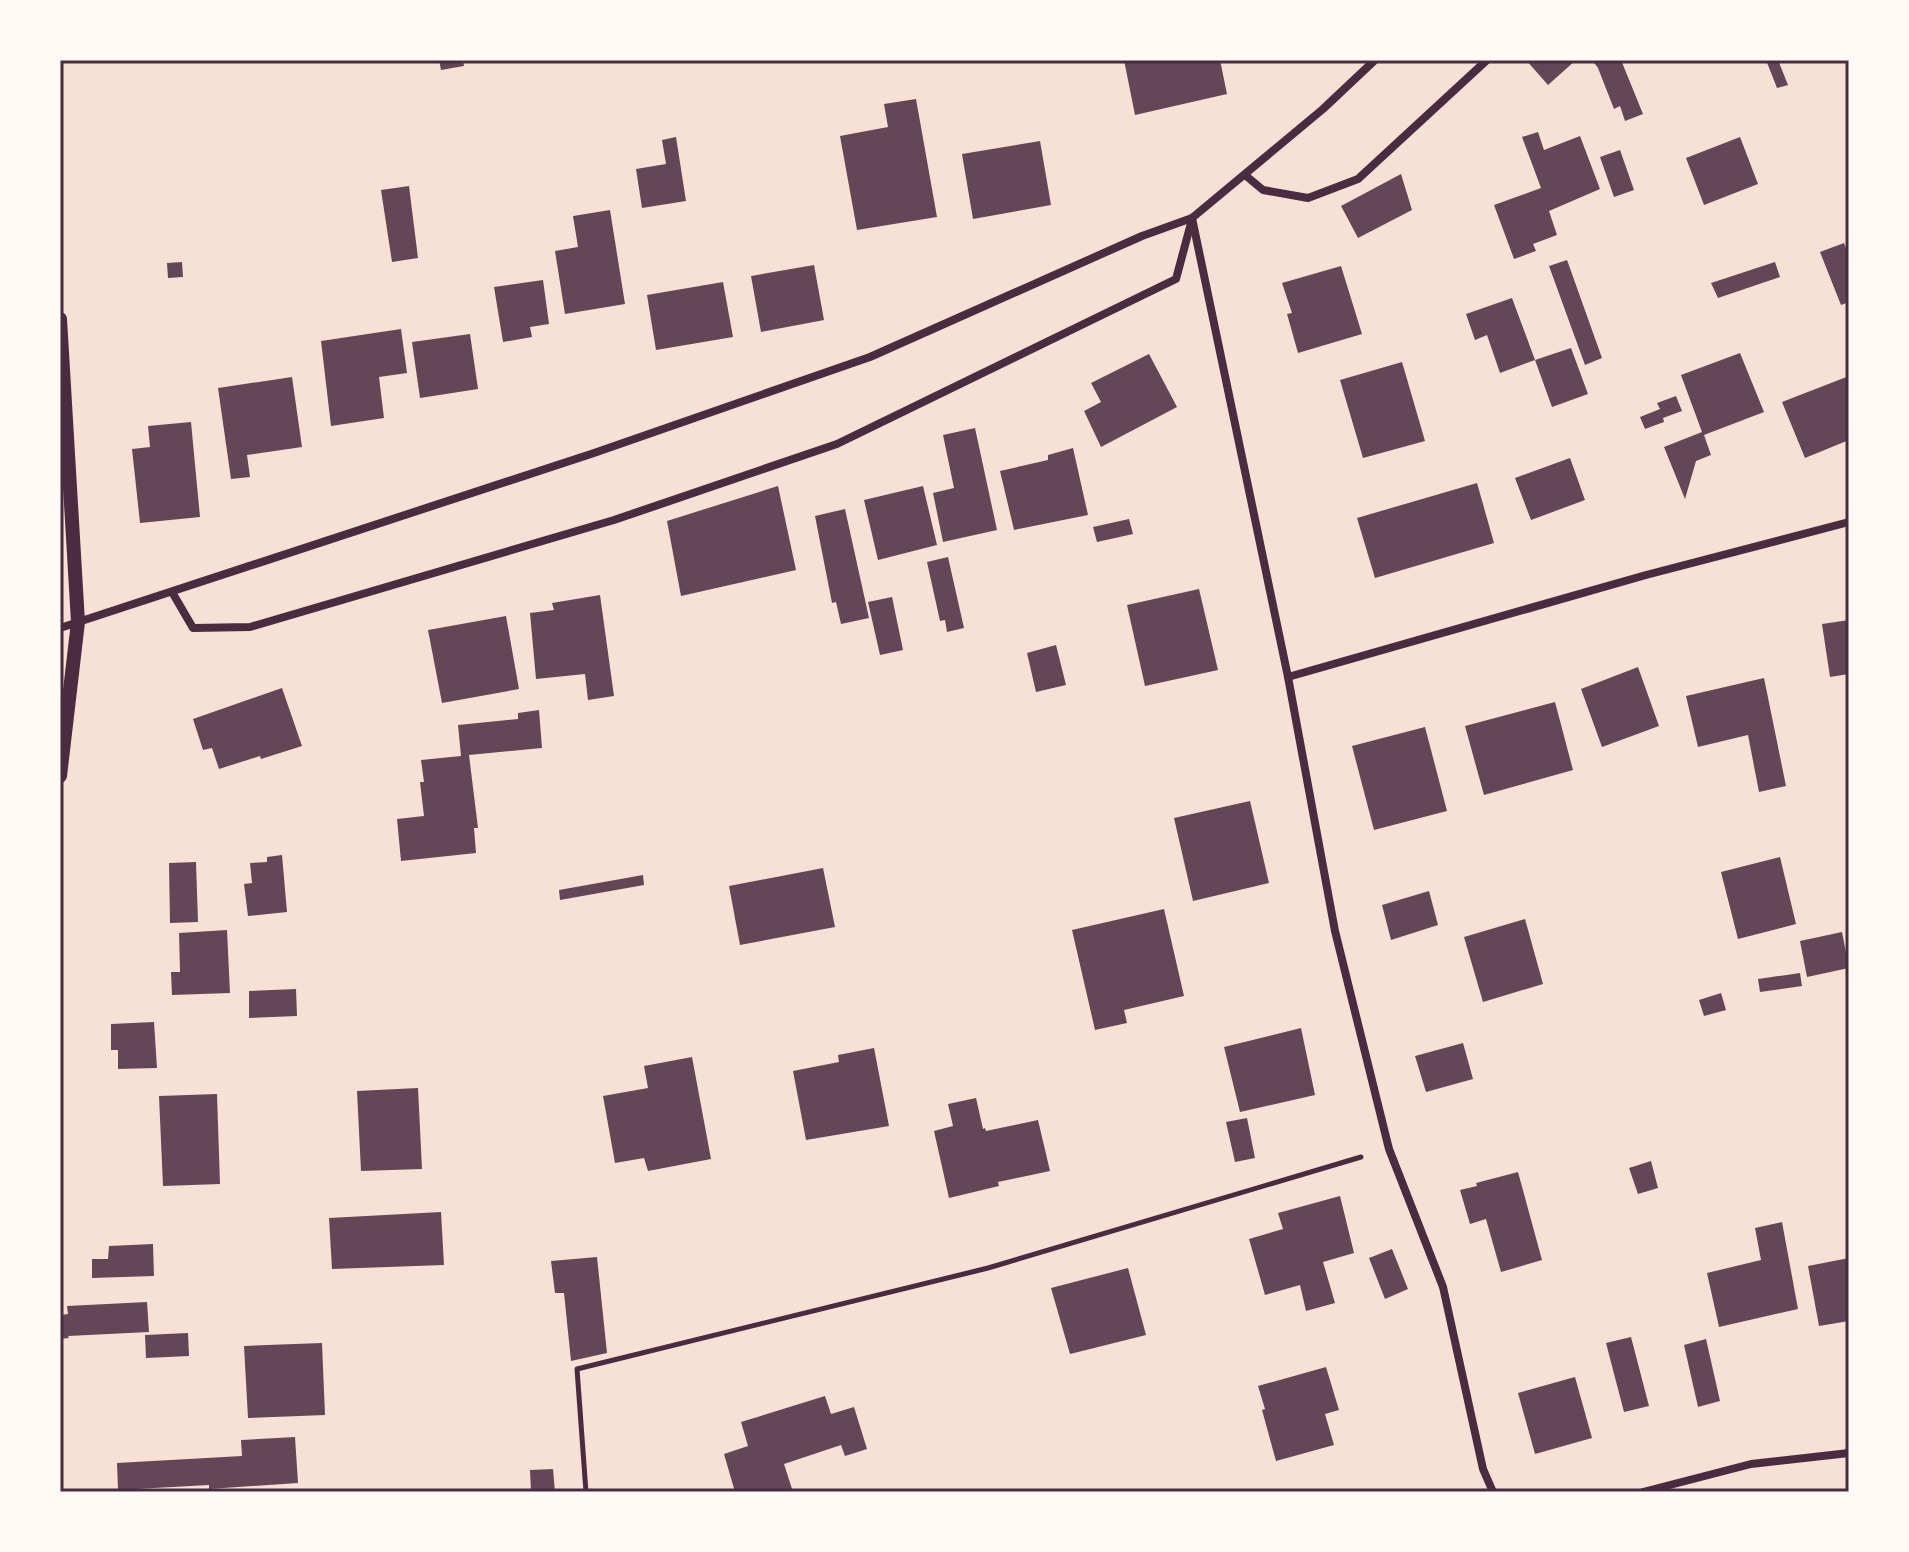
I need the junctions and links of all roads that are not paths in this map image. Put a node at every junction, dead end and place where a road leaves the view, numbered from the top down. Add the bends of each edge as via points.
1 (1375, 60) edge
2 (1487, 60) edge
3 (1245, 175) junction
4 (1192, 218) junction
5 (60, 319) edge
6 (1849, 522) edge
7 (172, 592) junction
8 (78, 622) junction
9 (60, 628) edge
10 (1288, 677) junction
11 (60, 776) edge
12 (1849, 1453) edge
13 (1493, 1492) edge
14 (1643, 1492) edge

1 - 3 street
2 - 3 street via 1358,179 1308,198 1263,190
3 - 4 street
4 - 7 street via 870,357
4 - 7 street via 1176,279 837,444 614,520 250,627 193,628
4 - 10 street
5 - 8 street
6 - 10 street
7 - 8 street
8 - 9 street
8 - 11 street
10 - 13 street via 1335,931 1389,1149 1443,1287 1483,1469
12 - 14 street via 1751,1464

